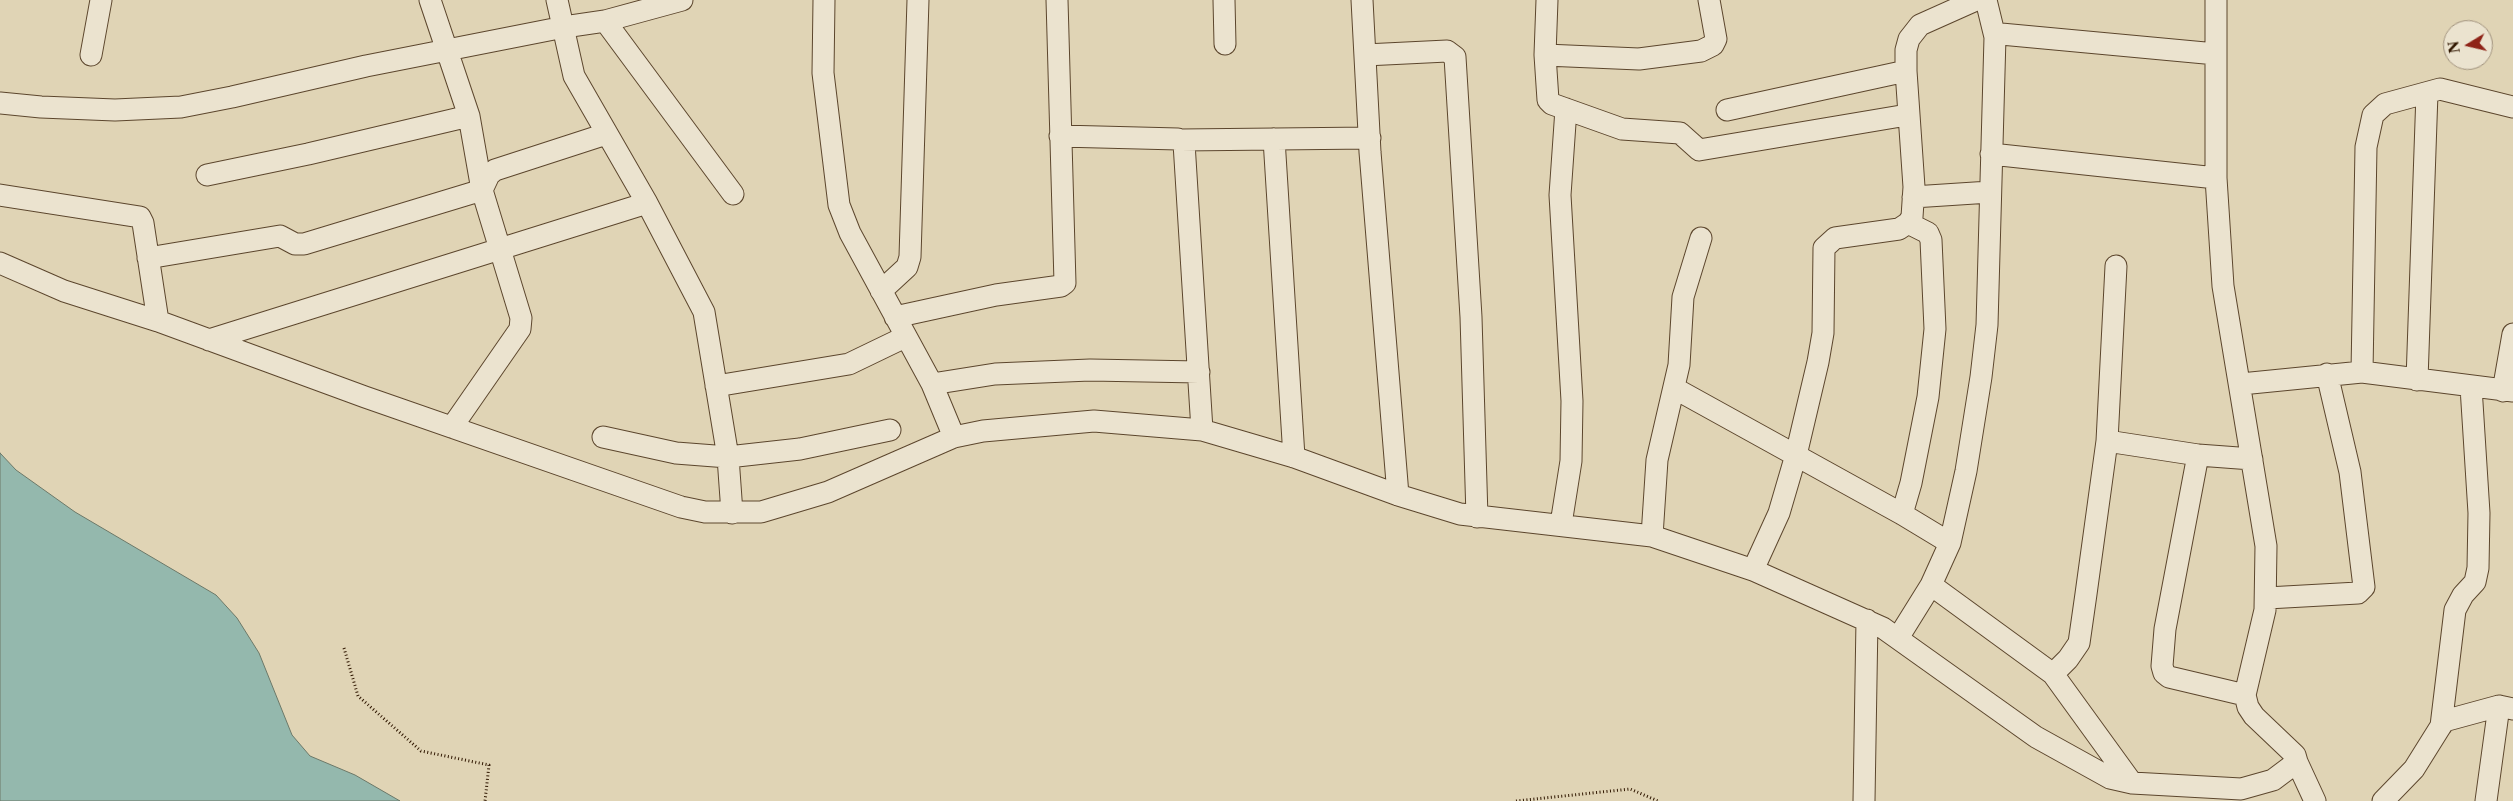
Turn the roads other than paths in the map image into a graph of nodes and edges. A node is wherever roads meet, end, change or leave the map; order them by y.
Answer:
1 (102, 0) edge
2 (430, 0) edge
3 (557, 0) edge
4 (682, 0) edge
5 (824, 0) edge
6 (918, 0) edge
7 (1057, 0) edge
8 (1224, 0) edge
9 (1362, 0) edge
10 (1547, 0) edge
11 (1708, 0) edge
12 (1976, 0) edge
13 (1986, 0) edge
14 (2216, 0) edge
15 (605, 21) junction
16 (564, 27) junction
17 (1995, 37) junction
18 (1225, 44) dead end
19 (446, 51) junction
20 (91, 54) dead end
21 (2216, 54) junction
22 (1365, 55) junction
23 (1545, 55) junction
24 (1906, 71) junction
25 (2426, 93) junction
26 (0, 103) edge
27 (2513, 107) edge
28 (1566, 109) junction
29 (1727, 110) dead end
30 (468, 116) junction
31 (1907, 116) junction
32 (606, 134) junction
33 (1060, 136) junction
34 (1370, 138) junction
35 (1274, 139) junction
36 (1181, 140) junction
37 (1991, 154) junction
38 (207, 175) dead end
39 (2216, 178) junction
40 (482, 190) junction
41 (1990, 192) junction
42 (733, 194) dead end
43 (0, 195) edge
44 (1913, 197) junction
45 (647, 203) junction
46 (1908, 223) junction
47 (1701, 238) dead end
48 (500, 249) junction
49 (148, 258) junction
50 (0, 263) edge
51 (2116, 266) dead end
52 (881, 290) junction
53 (895, 317) junction
54 (158, 321) junction
55 (2513, 334) edge
56 (906, 337) junction
57 (209, 340) junction
58 (1199, 372) junction
59 (2362, 372) junction
60 (2327, 374) junction
61 (2418, 380) junction
62 (932, 384) junction
63 (2241, 384) junction
64 (716, 386) junction
65 (2471, 387) junction
66 (1674, 388) junction
67 (2508, 391) edge
68 (452, 427) junction
69 (890, 430) dead end
70 (1202, 430) junction
71 (603, 437) dead end
72 (954, 437) junction
73 (2107, 441) junction
74 (1796, 455) junction
75 (2198, 455) junction
76 (728, 457) junction
77 (1294, 457) junction
78 (2252, 459) junction
79 (1398, 495) junction
80 (732, 514) junction
81 (1902, 514) junction
82 (1477, 517) junction
83 (1561, 524) junction
84 (1652, 536) junction
85 (1950, 543) junction
86 (1753, 570) junction
87 (1931, 585) junction
88 (2267, 598) junction
89 (1866, 620) junction
90 (1898, 638) junction
91 (2053, 674) junction
92 (2245, 695) junction
93 (2506, 707) edge
94 (2441, 726) junction
95 (2297, 762) junction
96 (2132, 783) junction
97 (1864, 801) edge
98 (2315, 801) edge
99 (2383, 801) edge
100 (2486, 801) edge

1 - 20 street
2 - 19 street
3 - 16 street
4 - 15 street
5 - 52 street
6 - 52 street
7 - 33 street
8 - 18 street
9 - 22 street
10 - 23 street
11 - 23 street
12 - 24 street
13 - 17 street
14 - 21 street
15 - 16 street
15 - 42 street
16 - 19 street
16 - 32 street
17 - 21 street
17 - 37 street
19 - 26 street
19 - 30 street
21 - 39 street
22 - 34 street
22 - 82 street
23 - 28 street
24 - 29 street
24 - 31 street
25 - 27 street
25 - 59 street
25 - 61 street
28 - 31 street
28 - 83 street
30 - 38 street
30 - 40 street
31 - 44 street
32 - 40 street
32 - 45 street
33 - 36 street
33 - 53 street
34 - 35 street
34 - 79 street
35 - 36 street
35 - 77 street
36 - 58 street
37 - 39 street
37 - 41 street
39 - 63 street
40 - 48 street
40 - 49 street
41 - 44 street
41 - 85 street
43 - 49 street
44 - 46 street
45 - 48 street
45 - 64 street
46 - 74 street
46 - 81 street
47 - 66 street
48 - 57 street
48 - 68 street
49 - 54 street
50 - 54 street
51 - 73 street
52 - 53 street
53 - 56 street
54 - 57 street
55 - 67 street
56 - 62 street
56 - 64 street
57 - 68 street
58 - 62 street
58 - 70 street
59 - 60 street
59 - 61 street
60 - 63 street
60 - 88 street
61 - 65 street
62 - 72 street
63 - 78 street
64 - 76 street
65 - 67 street
65 - 94 street
66 - 74 street
66 - 84 street
68 - 80 street
69 - 76 street
70 - 72 street
70 - 77 street
71 - 76 street
72 - 80 street
73 - 75 street
73 - 91 street
74 - 81 street
74 - 86 street
75 - 78 street
75 - 92 street
76 - 80 street
77 - 79 street
78 - 88 street
79 - 82 street
81 - 85 street
82 - 83 street
83 - 84 street
84 - 86 street
85 - 87 street
86 - 89 street
87 - 90 street
87 - 91 street
88 - 92 street
89 - 90 street
89 - 97 street
90 - 96 street
91 - 96 street
92 - 95 street
93 - 94 street
93 - 100 street
94 - 99 street
95 - 96 street
95 - 98 street

